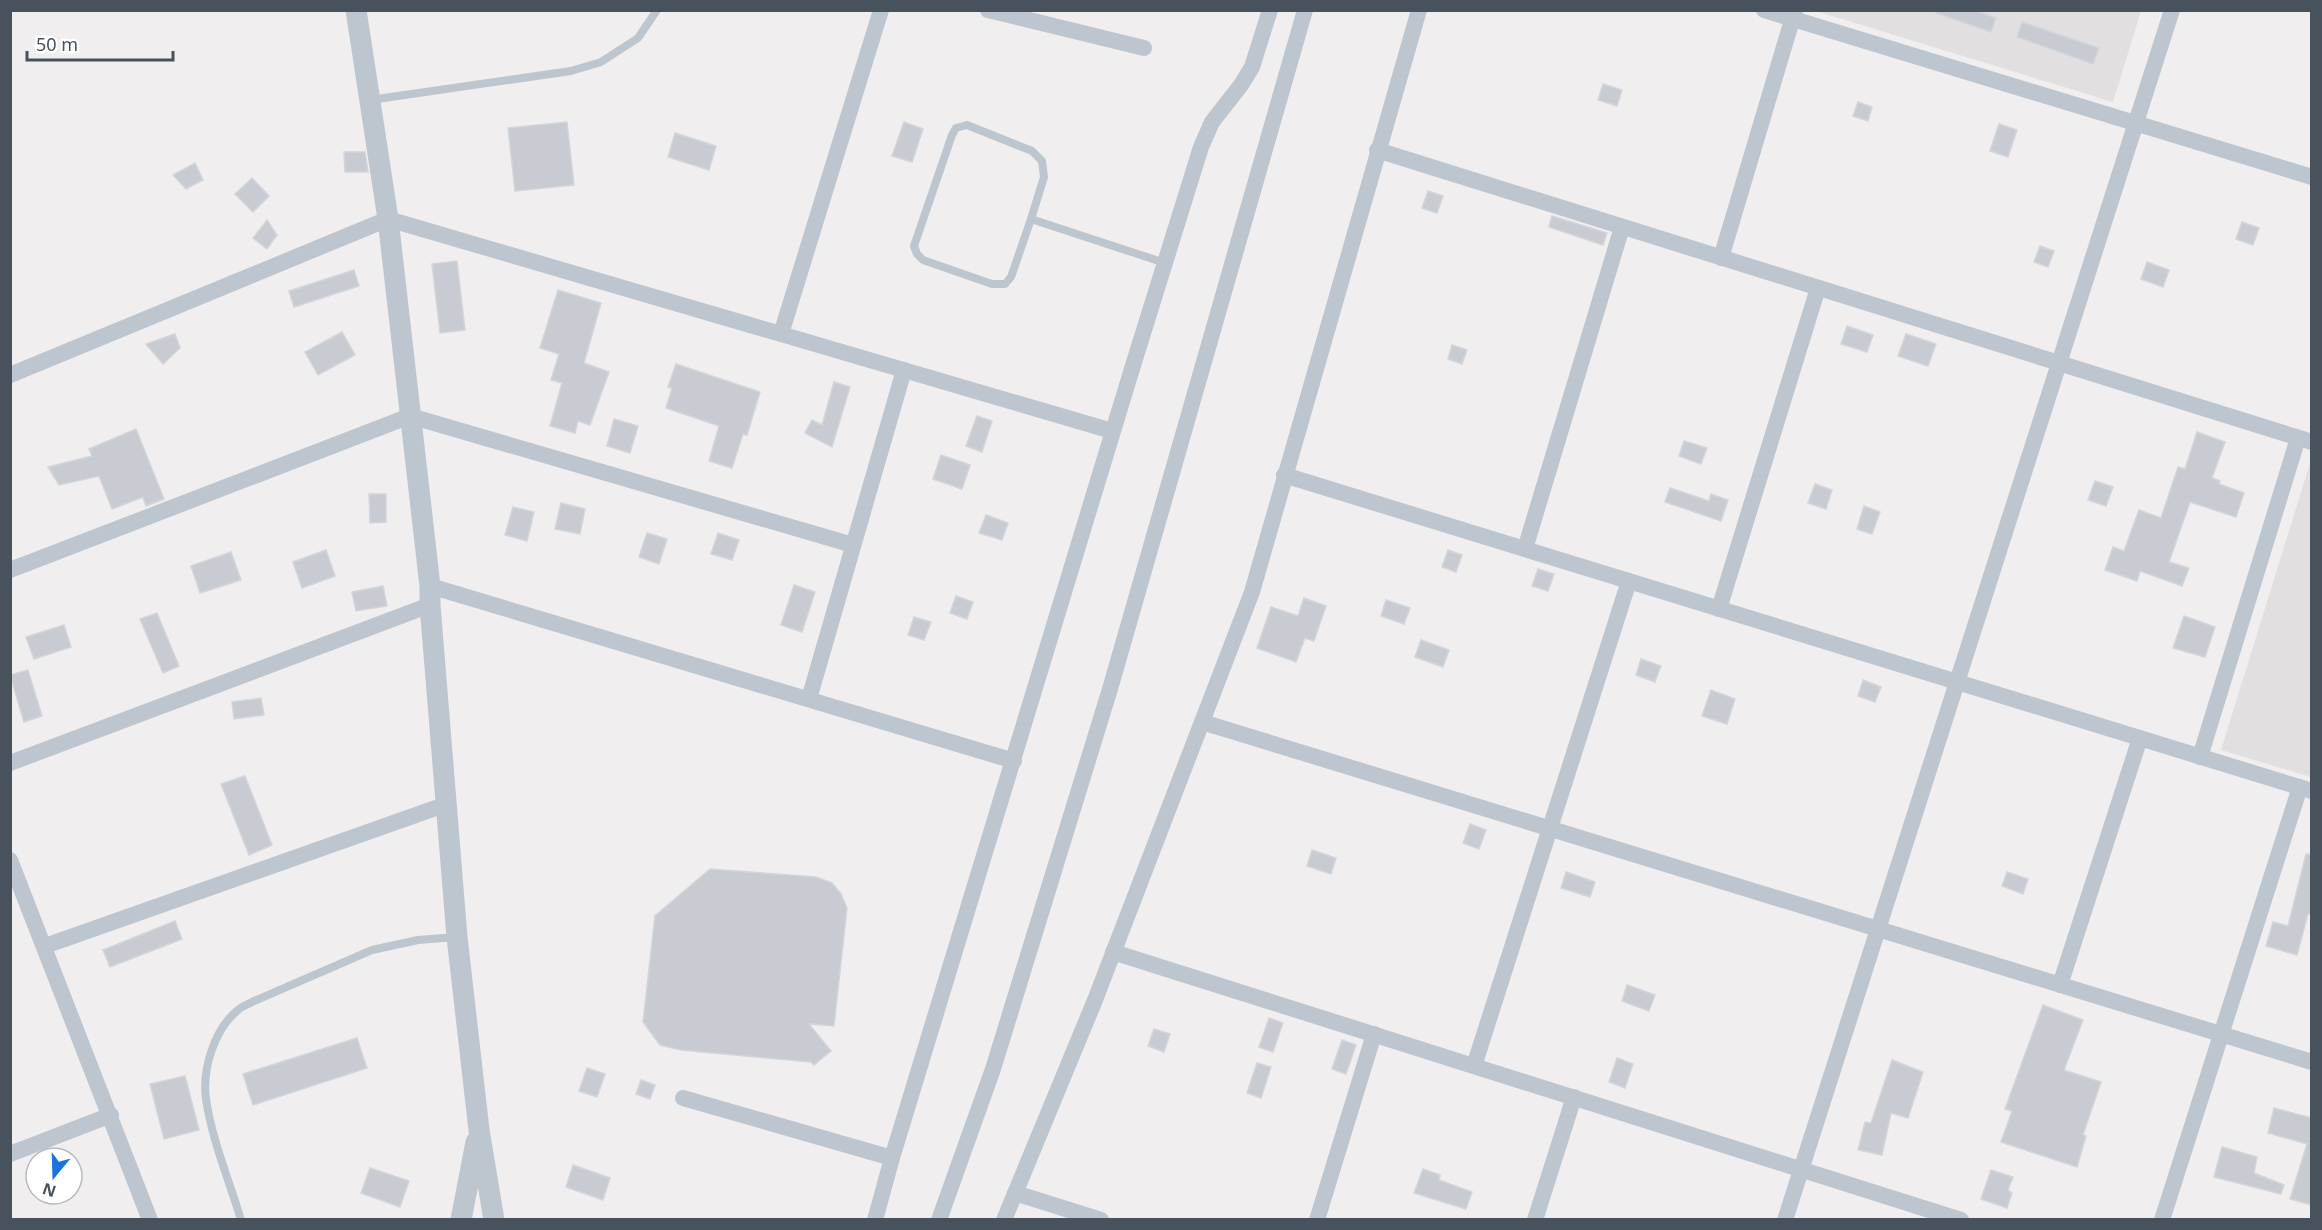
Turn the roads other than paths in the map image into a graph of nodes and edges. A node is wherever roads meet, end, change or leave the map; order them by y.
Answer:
1 (356, 10) edge
2 (657, 10) edge
3 (881, 10) edge
4 (988, 10) edge
5 (1270, 10) edge
6 (1305, 10) edge
7 (1419, 10) edge
8 (1764, 10) edge
9 (2172, 10) edge
10 (1794, 15) edge
11 (1144, 48) dead end
12 (370, 100) junction
13 (2136, 124) junction
14 (1377, 150) junction
15 (2312, 177) edge
16 (388, 219) junction
17 (1031, 219) junction
18 (1622, 227) junction
19 (1721, 258) junction
20 (1165, 263) junction
21 (1818, 288) junction
22 (781, 334) junction
23 (2059, 363) junction
24 (904, 370) junction
25 (10, 375) edge
26 (410, 416) junction
27 (1112, 431) junction
28 (2305, 440) edge
29 (1284, 475) junction
30 (853, 545) junction
31 (1525, 549) junction
32 (10, 570) edge
33 (1629, 581) junction
34 (430, 595) junction
35 (1719, 609) junction
36 (1957, 682) junction
37 (809, 699) junction
38 (1202, 722) junction
39 (2140, 738) junction
40 (2200, 756) junction
41 (1014, 761) junction
42 (10, 763) edge
43 (2306, 789) edge
44 (447, 804) junction
45 (1550, 828) junction
46 (10, 860) edge
47 (1878, 929) junction
48 (457, 937) junction
49 (45, 946) junction
50 (1113, 952) junction
51 (2060, 985) junction
52 (1374, 1034) junction
53 (2221, 1034) junction
54 (2312, 1062) edge
55 (1474, 1066) junction
56 (1574, 1097) junction
57 (683, 1098) dead end
58 (111, 1115) junction
59 (479, 1130) junction
60 (10, 1154) edge
61 (892, 1158) junction
62 (1801, 1169) junction
63 (1015, 1193) junction
64 (150, 1220) edge
65 (241, 1220) edge
66 (461, 1220) edge
67 (494, 1220) edge
68 (875, 1220) edge
69 (939, 1220) edge
70 (1004, 1220) edge
71 (1101, 1220) edge
72 (1317, 1220) edge
73 (1535, 1220) edge
74 (1785, 1220) edge
75 (1961, 1220) edge
76 (2162, 1220) edge

1 - 12 street
2 - 12 lane
3 - 22 street
4 - 11 street
5 - 20 street
6 - 69 street
7 - 14 street
8 - 10 street
9 - 13 street
10 - 13 street
10 - 19 street
12 - 16 street
13 - 15 street
13 - 23 street
14 - 18 street
14 - 29 street
16 - 22 street
16 - 25 street
16 - 26 street
17 - 17 lane
17 - 20 lane
18 - 19 street
18 - 31 street
19 - 21 street
20 - 27 street
21 - 23 street
21 - 35 street
22 - 24 street
23 - 28 street
23 - 36 street
24 - 27 street
24 - 30 street
26 - 30 street
26 - 32 street
26 - 34 street
27 - 41 street
28 - 40 street
29 - 31 street
29 - 38 street
30 - 37 street
31 - 33 street
33 - 35 street
33 - 45 street
34 - 37 street
34 - 42 street
34 - 44 street
35 - 36 street
36 - 39 street
36 - 47 street
37 - 41 street
38 - 45 street
38 - 50 street
39 - 40 street
39 - 51 street
40 - 43 street
41 - 61 street
43 - 53 street
44 - 48 street
44 - 49 street
45 - 47 street
45 - 55 street
46 - 49 street
47 - 51 street
47 - 62 street
48 - 59 street
48 - 65 lane
49 - 58 street
50 - 52 street
50 - 63 street
51 - 53 street
52 - 55 street
52 - 72 street
53 - 54 street
53 - 76 street
55 - 56 street
56 - 62 street
56 - 73 street
57 - 61 street
58 - 60 street
58 - 64 street
59 - 66 street
59 - 67 street
61 - 68 street
62 - 74 street
62 - 75 street
63 - 70 street
63 - 71 street

